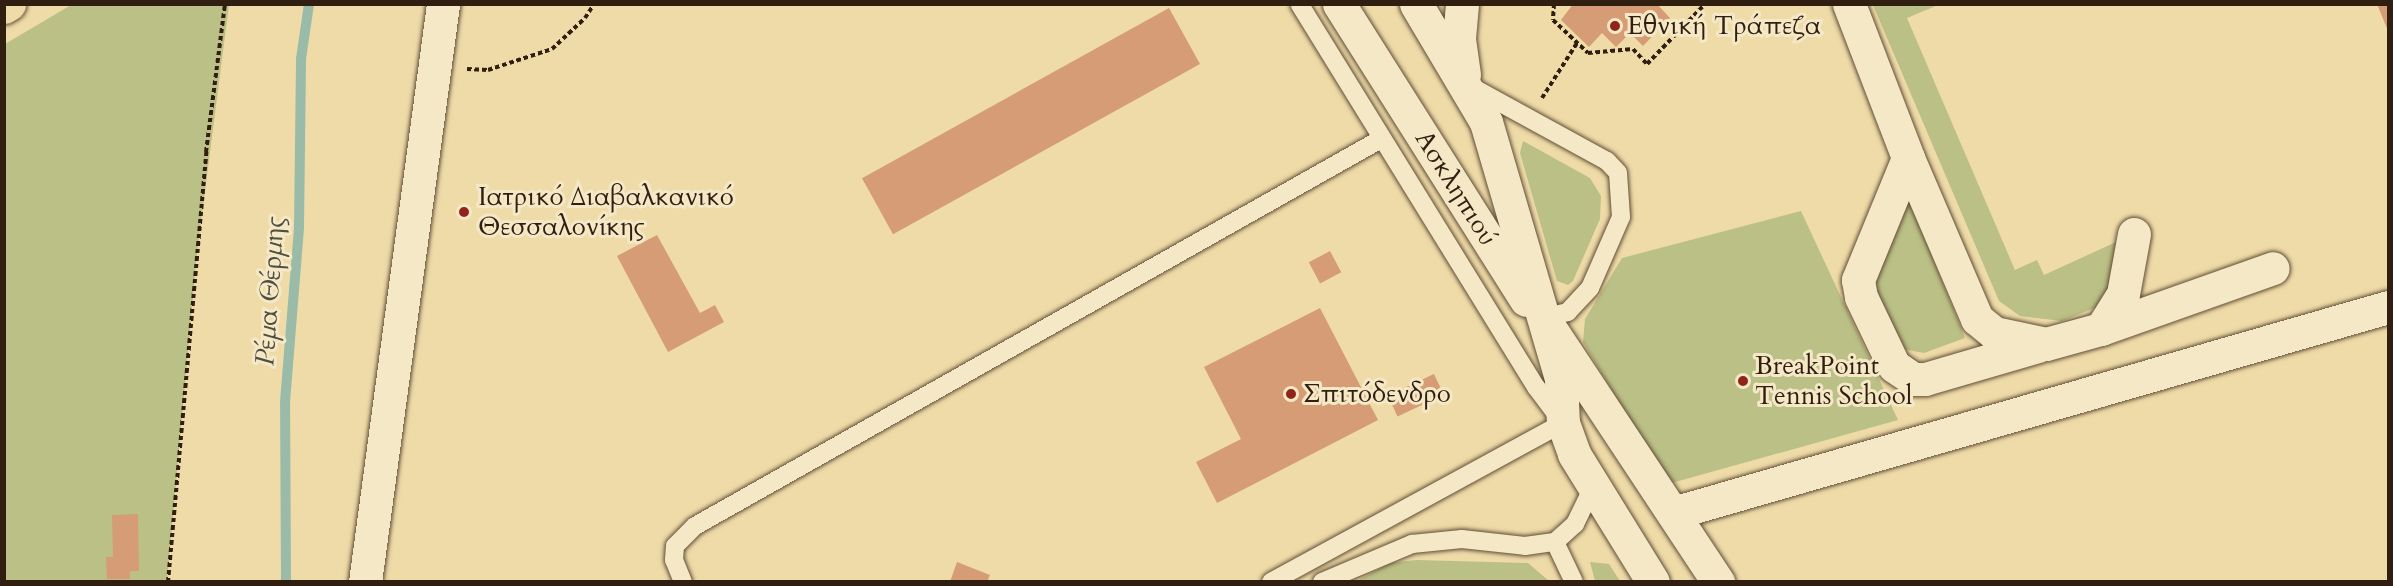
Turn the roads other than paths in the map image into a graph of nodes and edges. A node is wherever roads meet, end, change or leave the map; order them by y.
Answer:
1 (9, 4) edge
2 (443, 4) edge
3 (1299, 4) edge
4 (1339, 4) edge
5 (1416, 4) edge
6 (1462, 4) edge
7 (1849, 4) edge
8 (4, 7) edge
9 (1465, 83) junction
10 (1381, 138) junction
11 (1908, 158) junction
12 (2134, 234) dead end
13 (2273, 268) dead end
14 (2388, 307) edge
15 (1543, 318) junction
16 (2101, 329) junction
17 (2046, 344) junction
18 (1561, 378) junction
19 (1563, 423) junction
20 (1593, 487) junction
21 (1673, 513) junction
22 (1555, 542) junction
23 (365, 582) edge
24 (683, 582) edge
25 (1271, 582) edge
26 (1322, 582) edge
27 (1574, 582) edge
28 (1653, 582) edge
29 (1718, 582) edge

1 - 8 main road
2 - 23 street
3 - 10 lane
4 - 18 street, Ασκληπιού
5 - 9 street, Ασκληπιού
6 - 9 street
7 - 11 street
9 - 15 street, Ασκληπιού
9 - 15 lane
10 - 19 lane
10 - 24 lane
11 - 17 street
11 - 17 street
12 - 16 street
13 - 16 street
14 - 21 street
15 - 18 street, Ασκληπιού
15 - 21 street
16 - 17 street
18 - 19 street, Ασκληπιού
19 - 20 street, Ασκληπιού
19 - 25 lane
20 - 22 lane
20 - 28 street, Ασκληπιού
21 - 29 street
22 - 26 lane
22 - 27 lane

